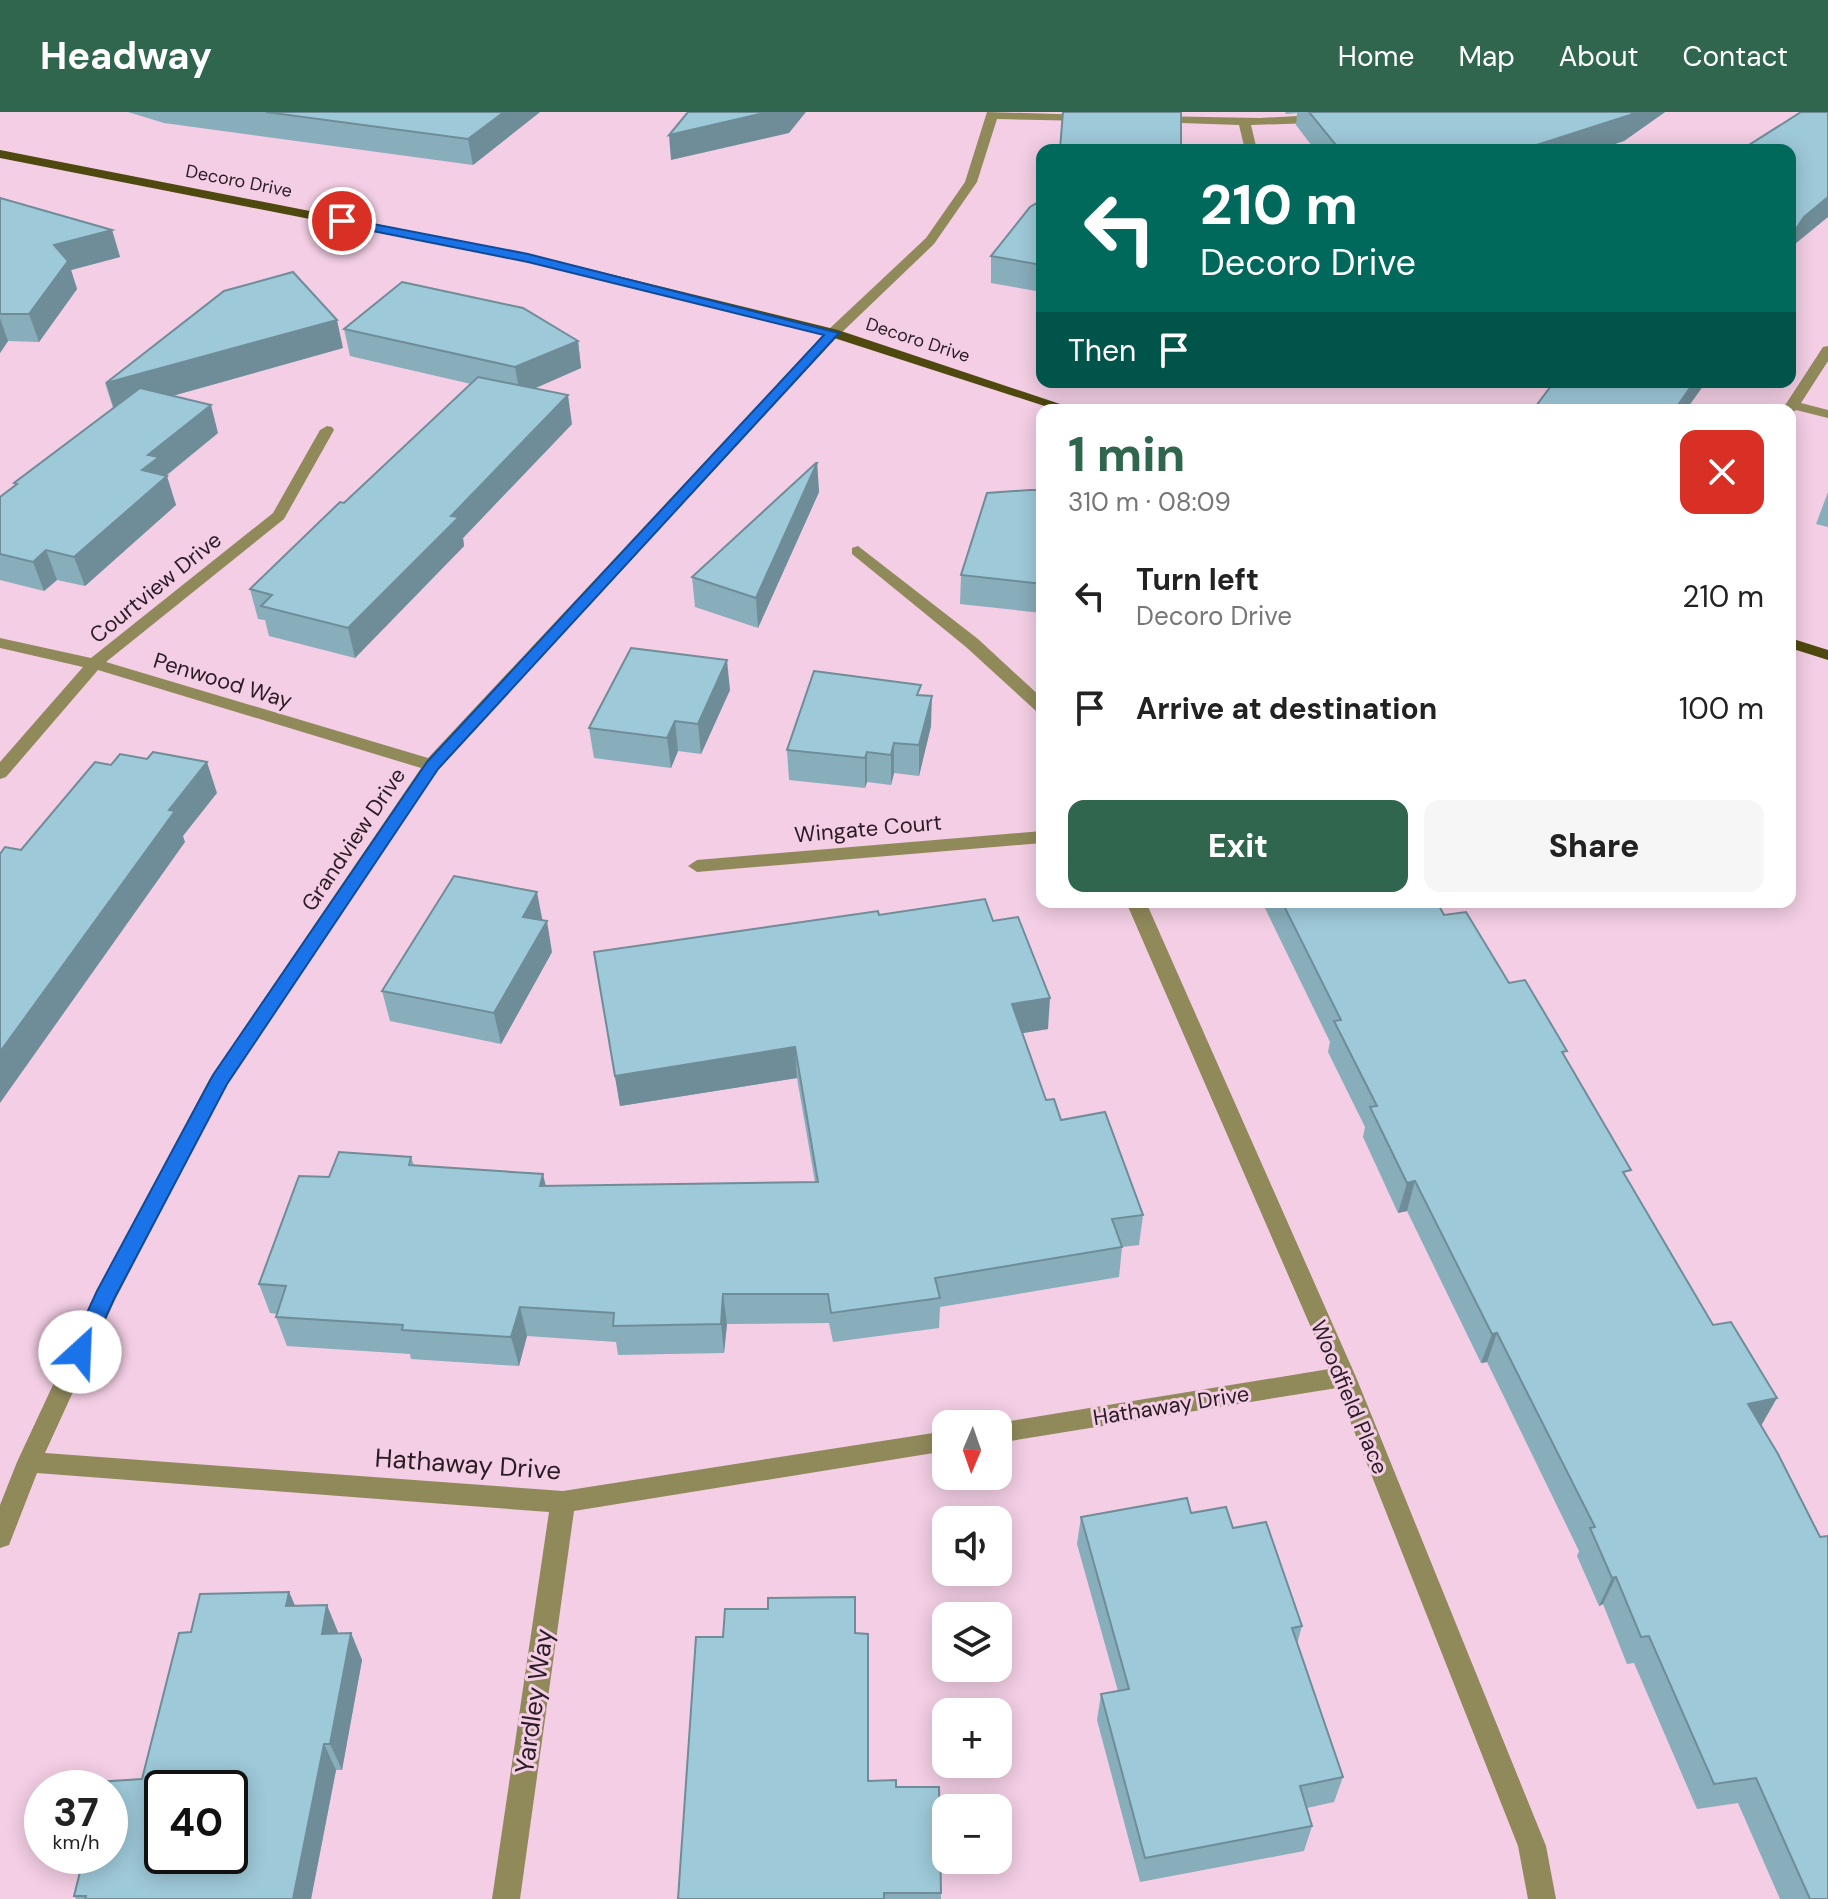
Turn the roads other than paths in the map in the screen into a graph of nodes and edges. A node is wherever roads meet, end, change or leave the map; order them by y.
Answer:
1 (1367, 112) edge
2 (993, 114) edge
3 (1103, 118) edge
4 (1134, 119) edge
5 (1244, 122) junction
6 (1250, 144) edge
7 (0, 154) edge
8 (833, 333) junction
9 (1828, 350) edge
10 (1052, 404) edge
11 (1793, 404) edge
12 (1796, 408) edge
13 (1828, 414) edge
14 (327, 430) dead end
15 (858, 551) dead end
16 (0, 643) edge
17 (1796, 645) edge
18 (1828, 655) edge
19 (94, 664) junction
20 (1036, 702) edge
21 (432, 765) junction
22 (0, 773) edge
23 (1036, 838) edge
24 (697, 866) dead end
25 (1139, 908) edge
26 (1344, 1377) junction
27 (1012, 1431) edge
28 (932, 1443) edge
29 (29, 1462) junction
30 (563, 1502) junction
31 (0, 1537) edge
32 (506, 1899) edge
33 (1542, 1899) edge

1 - 5 street
2 - 3 street
2 - 8 street, Grandview Drive
4 - 5 street
5 - 6 street
7 - 8 main road, Decoro Drive
8 - 10 main road, Decoro Drive
8 - 21 street, Grandview Drive
9 - 11 street
12 - 13 street
14 - 19 street, Courtview Drive
15 - 20 street
16 - 19 street, Penwood Way
17 - 18 main road
19 - 21 street, Penwood Way
19 - 22 street, Courtview Drive
21 - 29 street, Grandview Drive
23 - 24 street, Wingate Court
25 - 26 street, Woodfield Place
26 - 27 street, Hathaway Drive
26 - 33 street, Woodfield Place
28 - 30 street, Hathaway Drive
29 - 30 street, Hathaway Drive
29 - 31 street, Grandview Drive
30 - 32 street, Yardley Way

